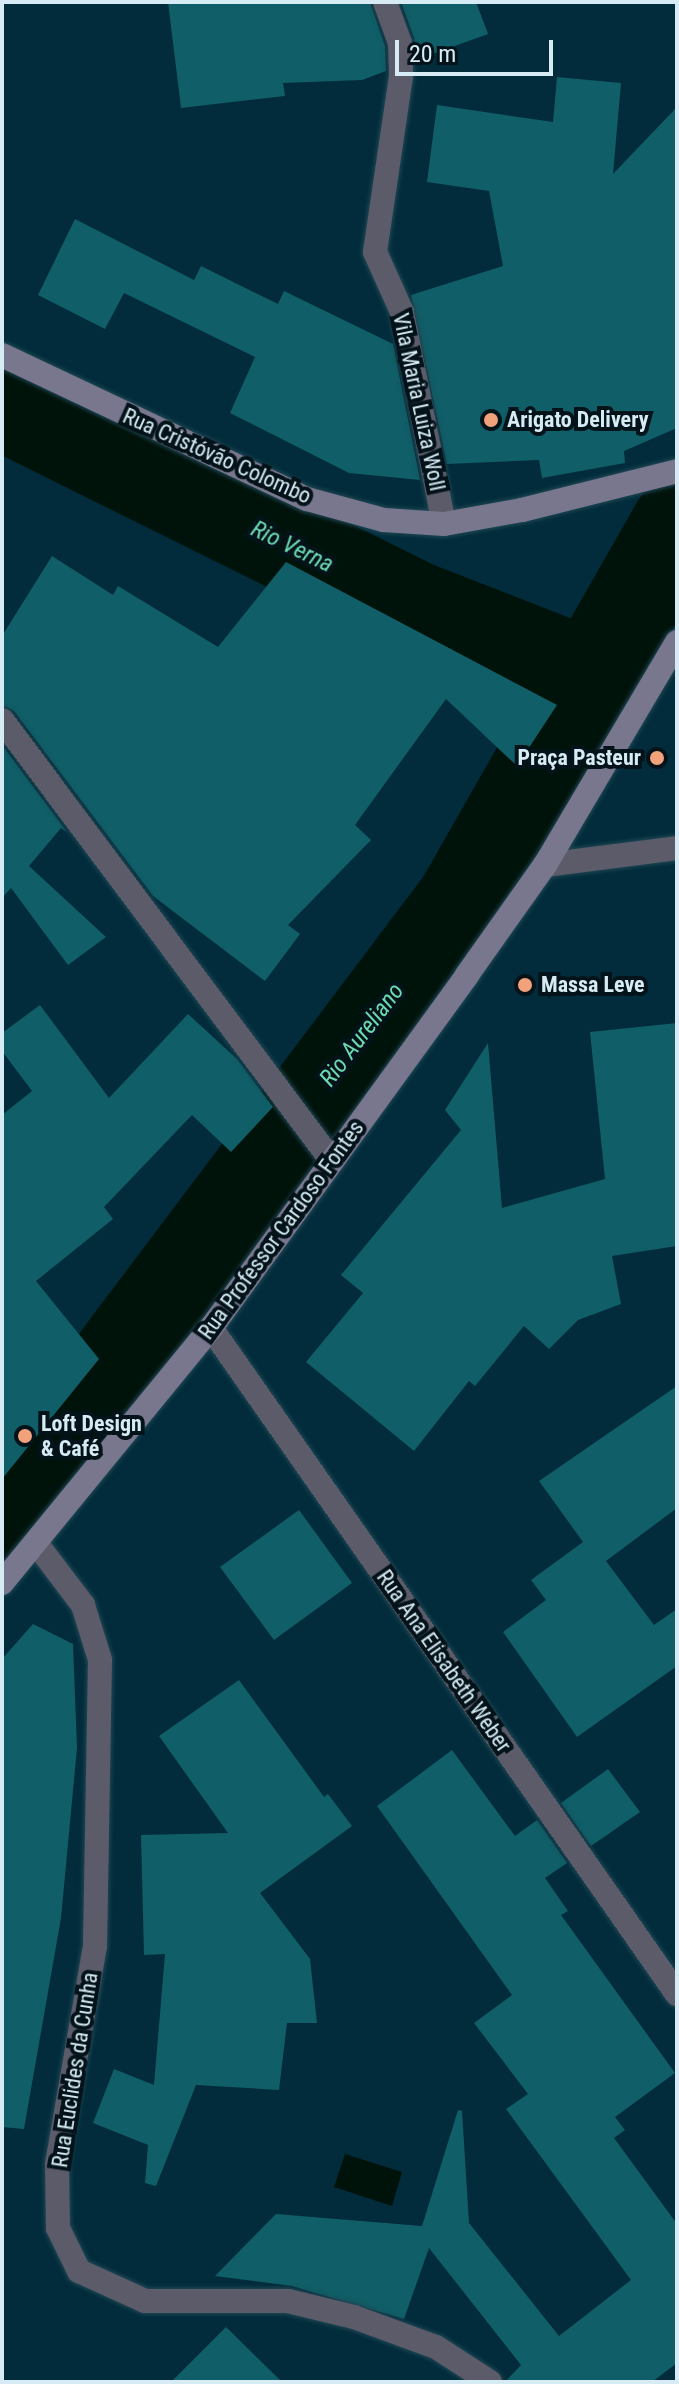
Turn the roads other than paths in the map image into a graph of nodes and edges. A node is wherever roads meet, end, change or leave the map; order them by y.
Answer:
1 (385, 2) edge
2 (2, 355) edge
3 (677, 471) edge
4 (444, 524) junction
5 (677, 642) edge
6 (2, 720) edge
7 (677, 848) edge
8 (545, 865) junction
9 (332, 1161) junction
10 (211, 1328) junction
11 (36, 1543) junction
12 (2, 1583) edge
13 (677, 1994) edge
14 (490, 2382) edge

1 - 4 street, Vila Maria Luiza Woll
2 - 4 main road, Rua Cristóvão Colombo
3 - 4 main road, Rua Cristóvão Colombo
5 - 8 main road
6 - 9 street
7 - 8 street
8 - 9 main road, Rua Professor Cardoso Fontes
9 - 10 main road, Rua Professor Cardoso Fontes
10 - 11 main road, Rua Professor Cardoso Fontes
10 - 13 street, Rua Ana Elisabeth Weber
11 - 12 main road, Rua Professor Cardoso Fontes
11 - 14 street, Rua Euclides da Cunha

